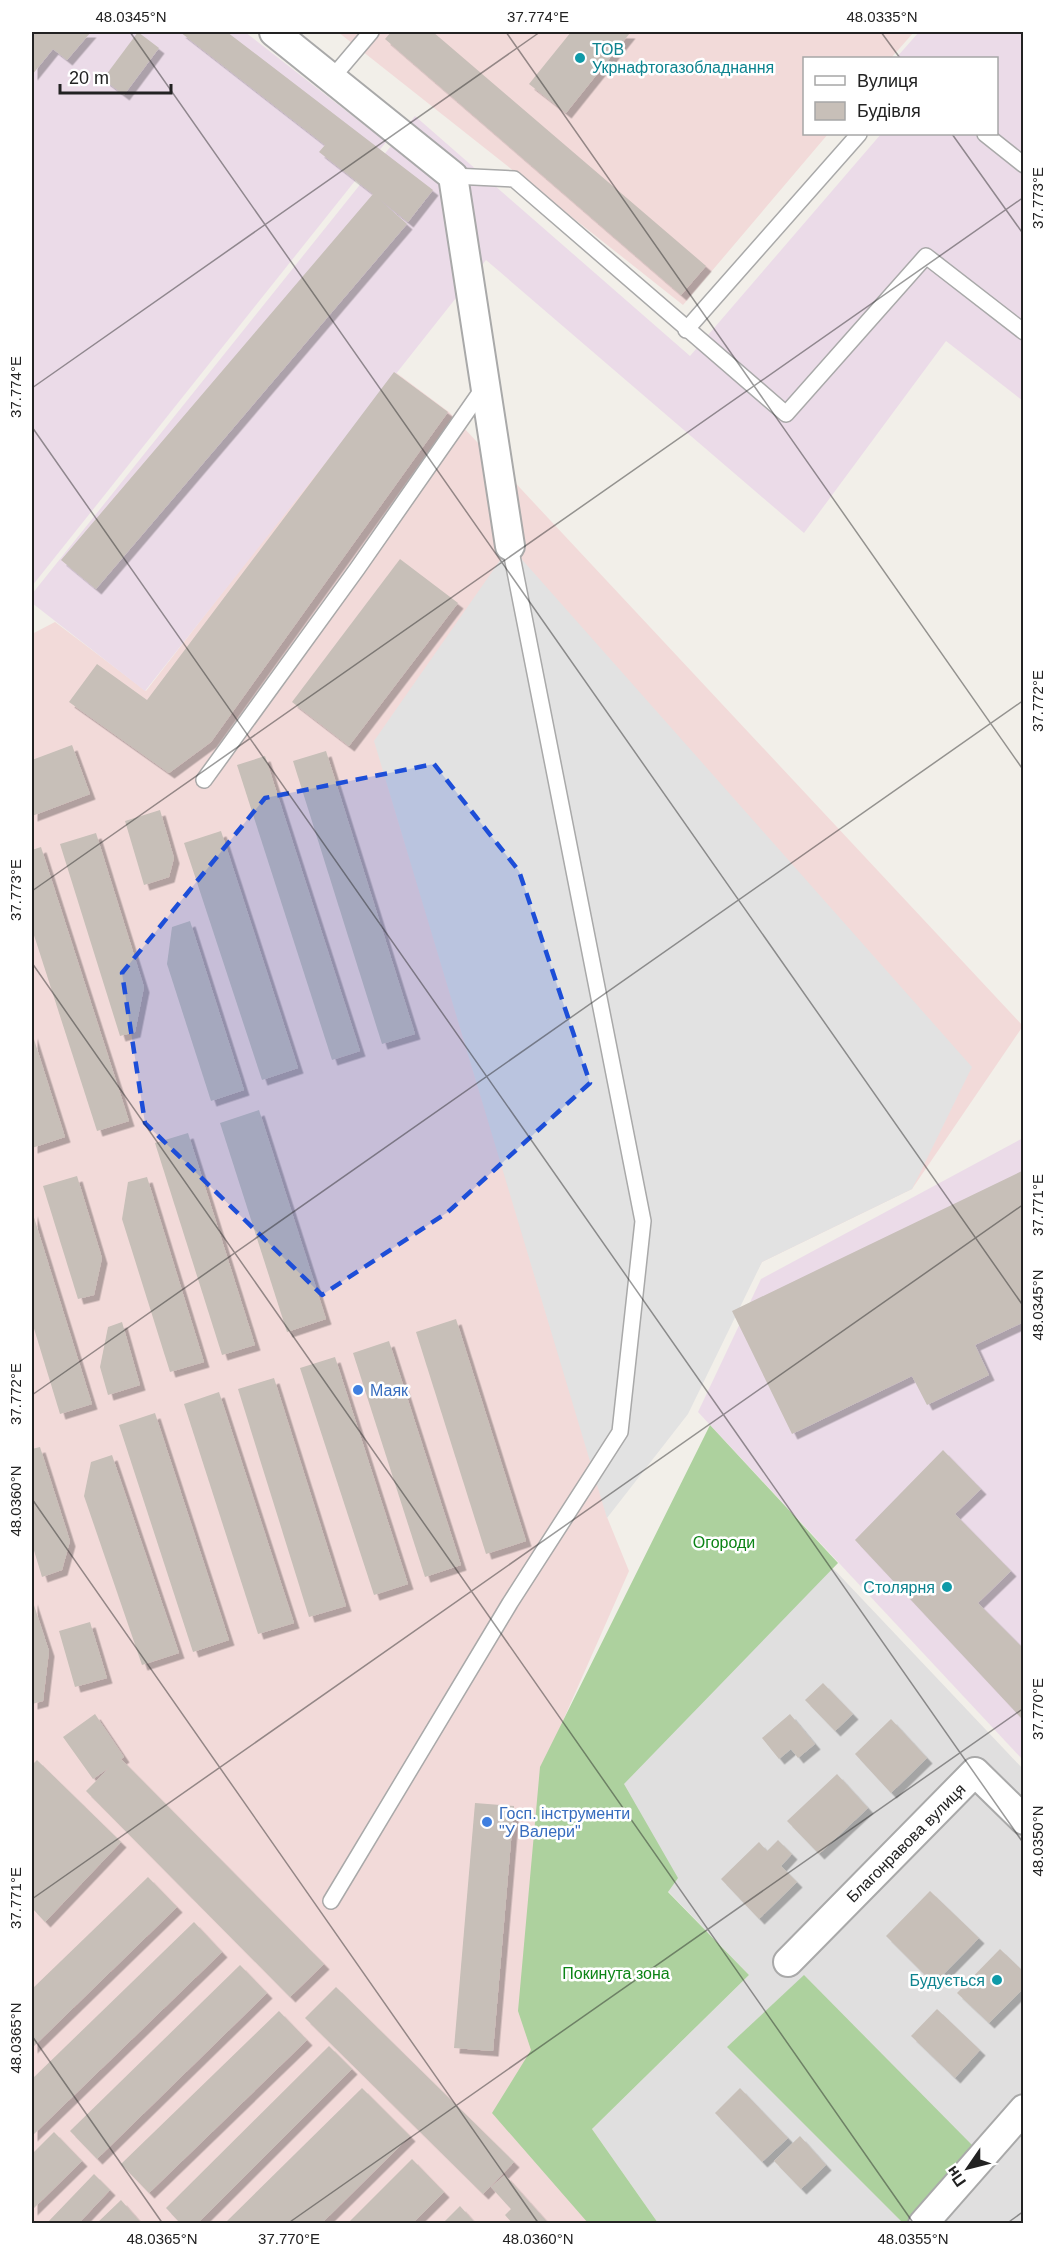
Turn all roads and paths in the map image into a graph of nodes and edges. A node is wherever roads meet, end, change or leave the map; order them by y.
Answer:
1 (274, 32) edge
2 (370, 32) edge
3 (332, 78) junction
4 (858, 135) edge
5 (986, 135) edge
6 (1023, 165) edge
7 (453, 176) junction
8 (686, 330) junction
9 (1023, 332) edge
10 (484, 387) junction
11 (510, 546) joint
12 (204, 780) dead end
13 (1023, 1820) edge
14 (331, 1901) dead end
15 (788, 1962) dead end
16 (1023, 2109) edge
17 (923, 2223) edge

1 - 3 street
2 - 3 lane
3 - 7 street
4 - 8 lane
5 - 6 lane
7 - 8 lane
7 - 10 street
8 - 9 lane
10 - 11 street
10 - 12 lane
11 - 14 lane
13 - 15 street, Благонравова вулиця
16 - 17 street

